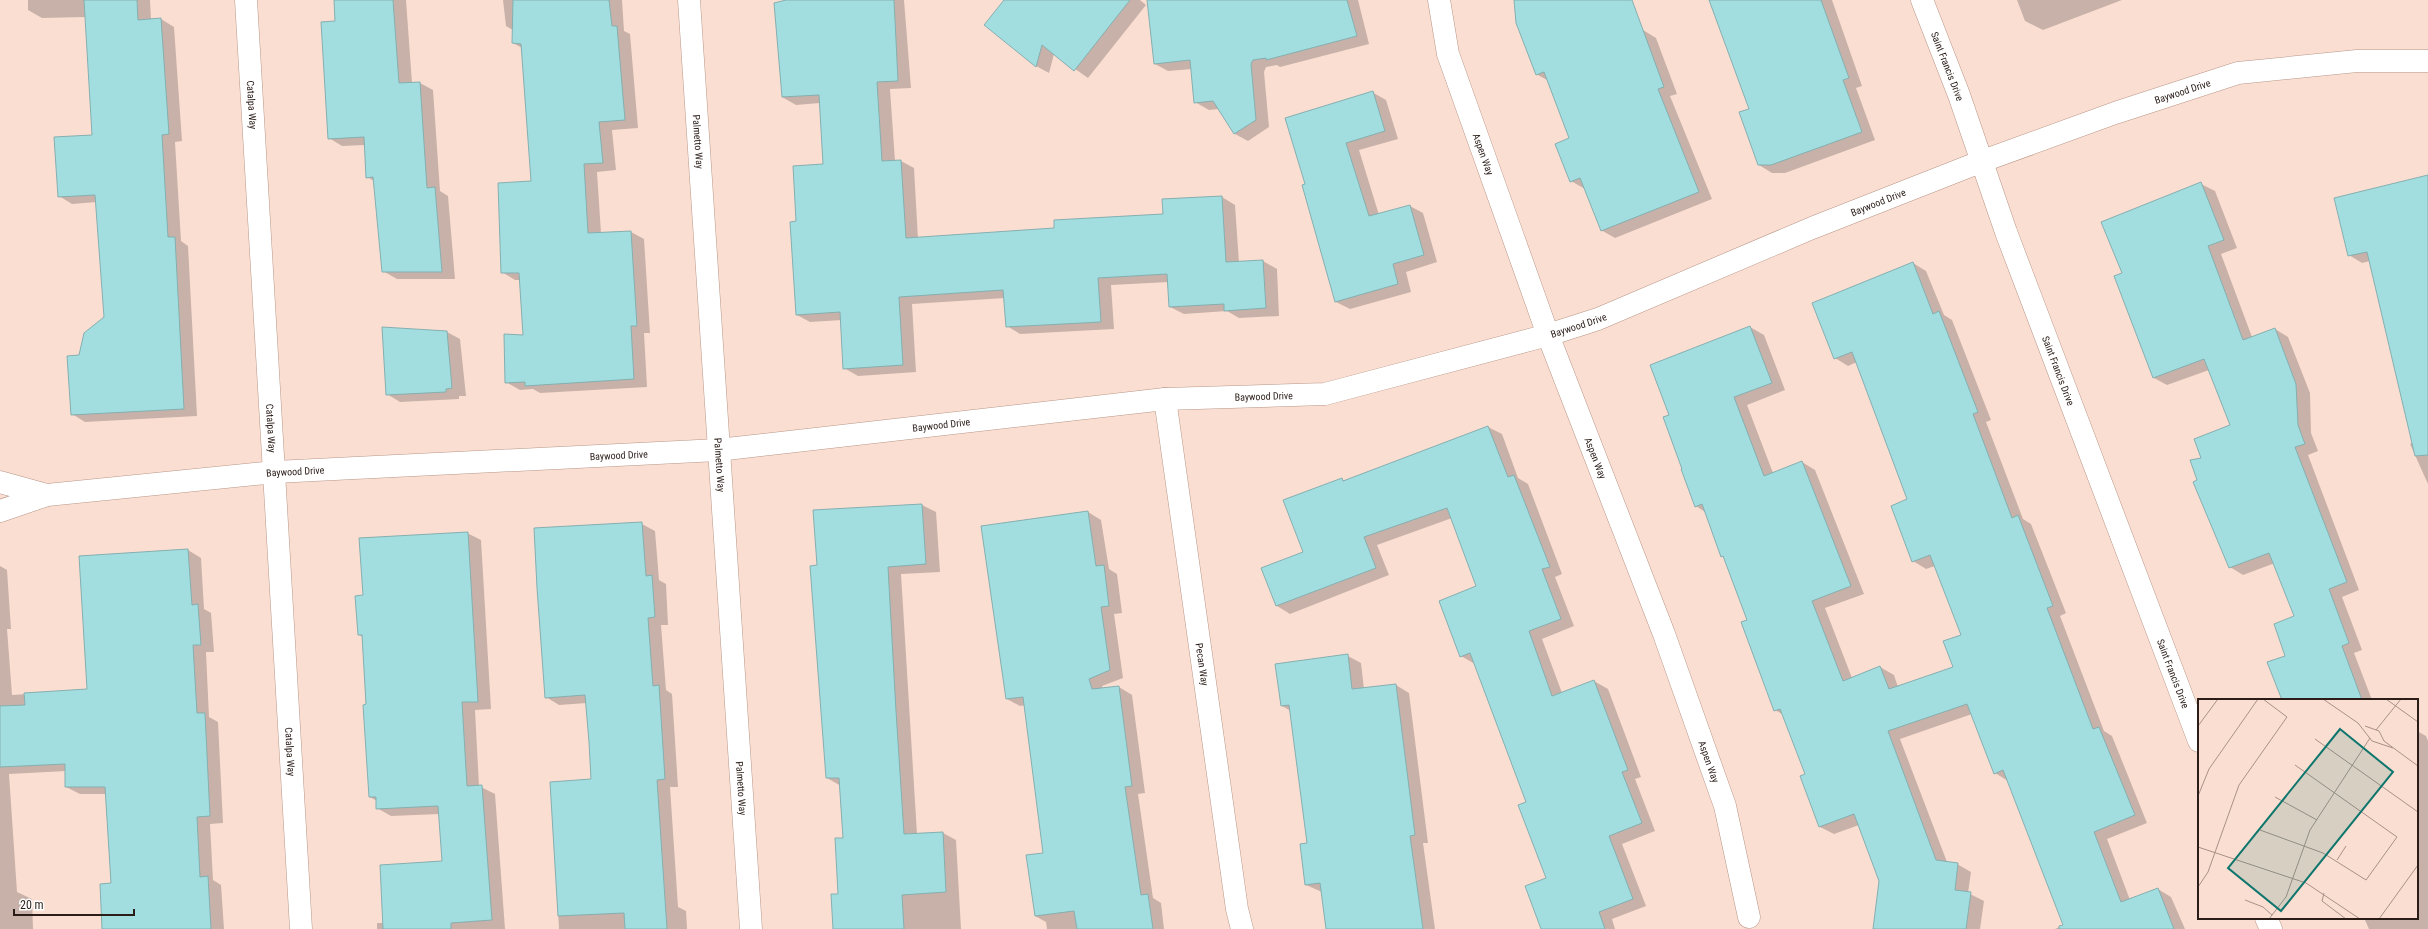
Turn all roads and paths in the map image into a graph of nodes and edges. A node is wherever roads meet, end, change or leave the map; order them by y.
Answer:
1 (246, 0) edge
2 (689, 0) edge
3 (1439, 0) edge
4 (1922, 0) edge
5 (2428, 62) edge
6 (1980, 162) junction
7 (1548, 335) junction
8 (1165, 399) junction
9 (718, 450) junction
10 (275, 472) junction
11 (0, 482) edge
12 (47, 495) junction
13 (0, 511) edge
14 (2198, 738) edge
15 (1749, 917) dead end
16 (2266, 919) edge
17 (301, 929) edge
18 (751, 929) edge
19 (1242, 929) edge
20 (2270, 929) edge

1 - 10 street, Catalpa Way
2 - 9 street, Palmetto Way
3 - 7 street, Aspen Way
4 - 6 street, Saint Francis Drive
5 - 6 street, Baywood Drive
6 - 7 street, Baywood Drive
6 - 14 street, Saint Francis Drive
7 - 8 street, Baywood Drive
7 - 15 street, Aspen Way
8 - 9 street, Baywood Drive
8 - 19 street, Pecan Way
9 - 10 street, Baywood Drive
9 - 18 street, Palmetto Way
10 - 12 street, Baywood Drive
10 - 17 street, Catalpa Way
11 - 12 street, Baywood Drive
12 - 13 street, Baywood Drive
16 - 20 street

